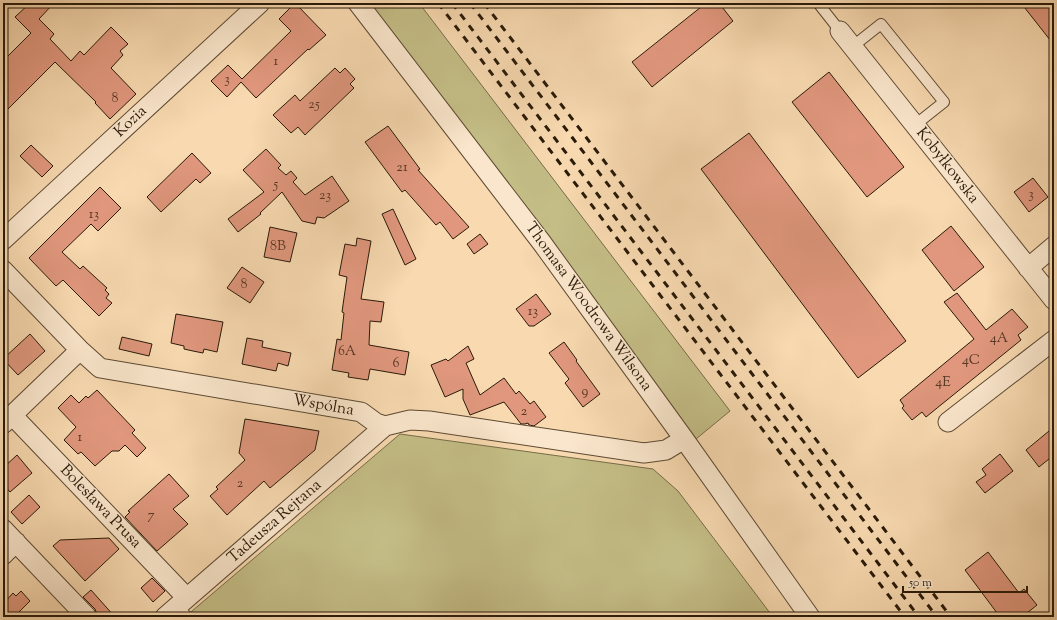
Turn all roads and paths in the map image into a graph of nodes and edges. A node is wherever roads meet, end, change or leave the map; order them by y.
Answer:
1 (260, 3) edge
2 (358, 3) edge
3 (818, 3) edge
4 (840, 31) joint
5 (852, 47) junction
6 (915, 125) junction
7 (3, 240) edge
8 (1054, 246) edge
9 (1028, 268) junction
10 (3, 270) edge
11 (1054, 300) edge
12 (1054, 340) edge
13 (80, 350) junction
14 (8, 420) edge
15 (948, 422) dead end
16 (385, 426) junction
17 (684, 439) junction
18 (3, 528) edge
19 (9, 548) edge
20 (179, 609) edge
21 (87, 617) edge
22 (810, 617) edge

1 - 7 street, Kozia
2 - 17 street, Thomasa Woodrowa Wilsona
3 - 4 lane
4 - 5 street, Kobyłkowska
5 - 6 street, Kobyłkowska
5 - 6 lane
6 - 9 street, Kobyłkowska
8 - 9 street
9 - 11 street, Kobyłkowska
10 - 13 street, Wspólna
12 - 15 street
13 - 14 street
13 - 16 street, Wspólna
14 - 20 street, Bolesława Prusa
16 - 17 street
16 - 20 street, Tadeusza Rejtana
17 - 22 street, Thomasa Woodrowa Wilsona
18 - 19 street
19 - 21 street

